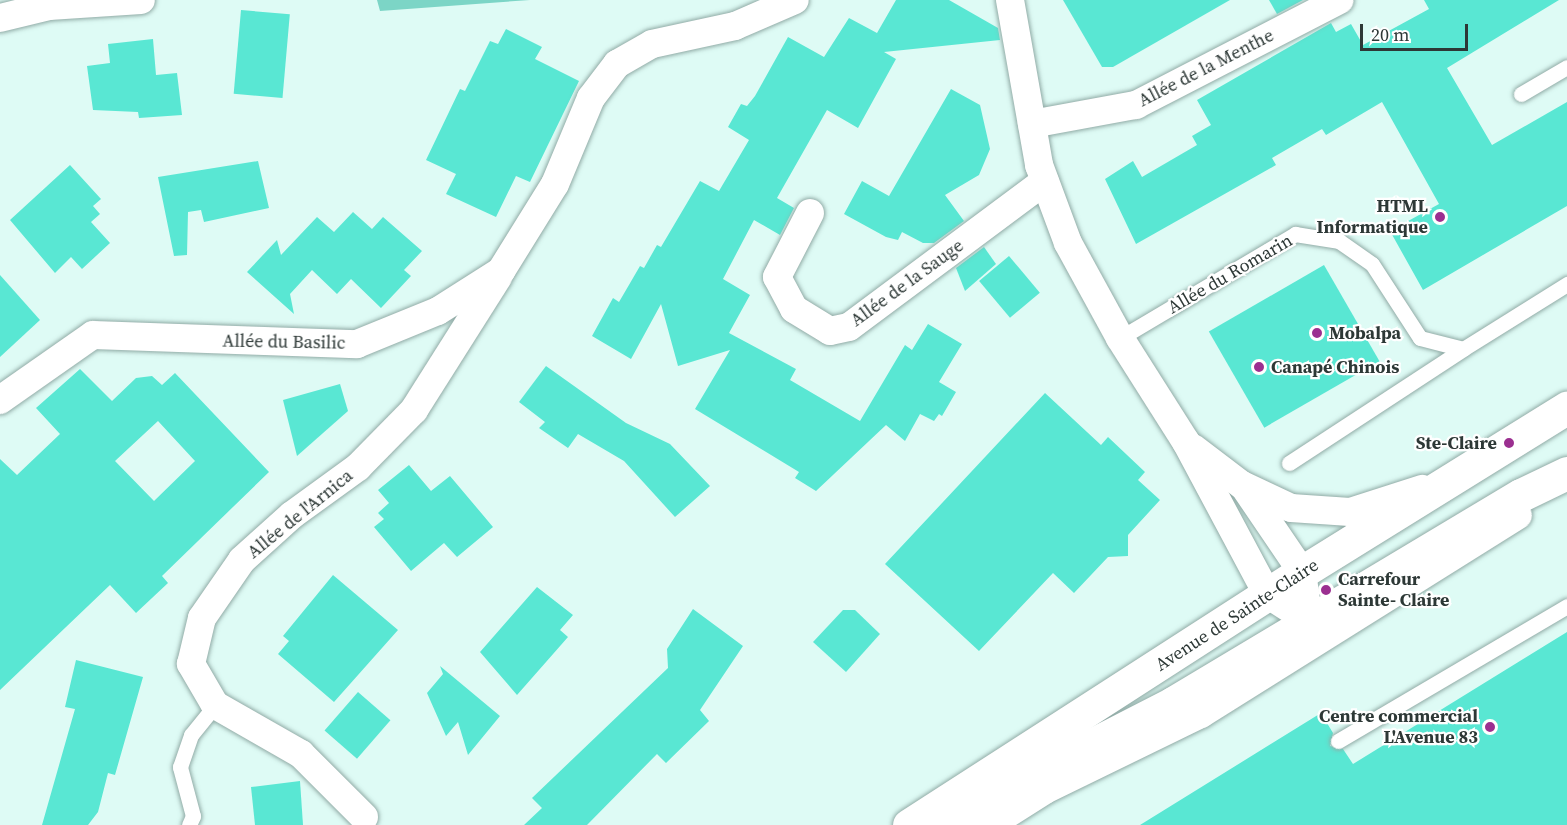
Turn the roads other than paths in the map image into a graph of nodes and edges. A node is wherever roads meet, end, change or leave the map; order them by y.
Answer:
1 (141, 0) edge
2 (795, 0) edge
3 (1010, 0) edge
4 (1338, 0) edge
5 (0, 18) edge
6 (1567, 67) edge
7 (1521, 94) dead end
8 (1032, 124) junction
9 (1045, 182) junction
10 (810, 213) dead end
11 (501, 271) junction
12 (1567, 284) edge
13 (1120, 338) junction
14 (1463, 349) junction
15 (0, 400) edge
16 (1567, 408) edge
17 (1186, 442) junction
18 (1289, 463) dead end
19 (1567, 473) edge
20 (1443, 482) junction
21 (1567, 482) edge
22 (1242, 485) junction
23 (1302, 572) junction
24 (1267, 594) junction
25 (1567, 606) edge
26 (1309, 621) junction
27 (215, 705) junction
28 (1338, 741) dead end
29 (364, 817) dead end
30 (189, 825) edge
31 (909, 825) edge
32 (953, 825) edge
33 (990, 825) edge

1 - 5 street
2 - 11 street, Allée du Basilic
3 - 8 street
4 - 8 street, Allée de la Menthe
6 - 7 lane
8 - 9 street
9 - 10 street, Allée de la Sauge
9 - 13 street
11 - 15 street, Allée du Basilic
11 - 27 street, Allée de l'Arnica
12 - 14 lane
13 - 14 lane, Allée du Romarin
13 - 17 street
14 - 18 lane
16 - 20 main road, Avenue de Sainte-Claire
17 - 22 street
17 - 24 street
19 - 26 main road
20 - 22 street
20 - 23 main road, Avenue de Sainte-Claire
21 - 33 street
22 - 23 street
23 - 24 main road, Avenue de Sainte-Claire
23 - 26 street
24 - 26 street
24 - 31 main road, Avenue de Sainte-Claire
25 - 28 lane
26 - 32 main road
27 - 29 street, Allée de l'Arnica
27 - 30 lane

